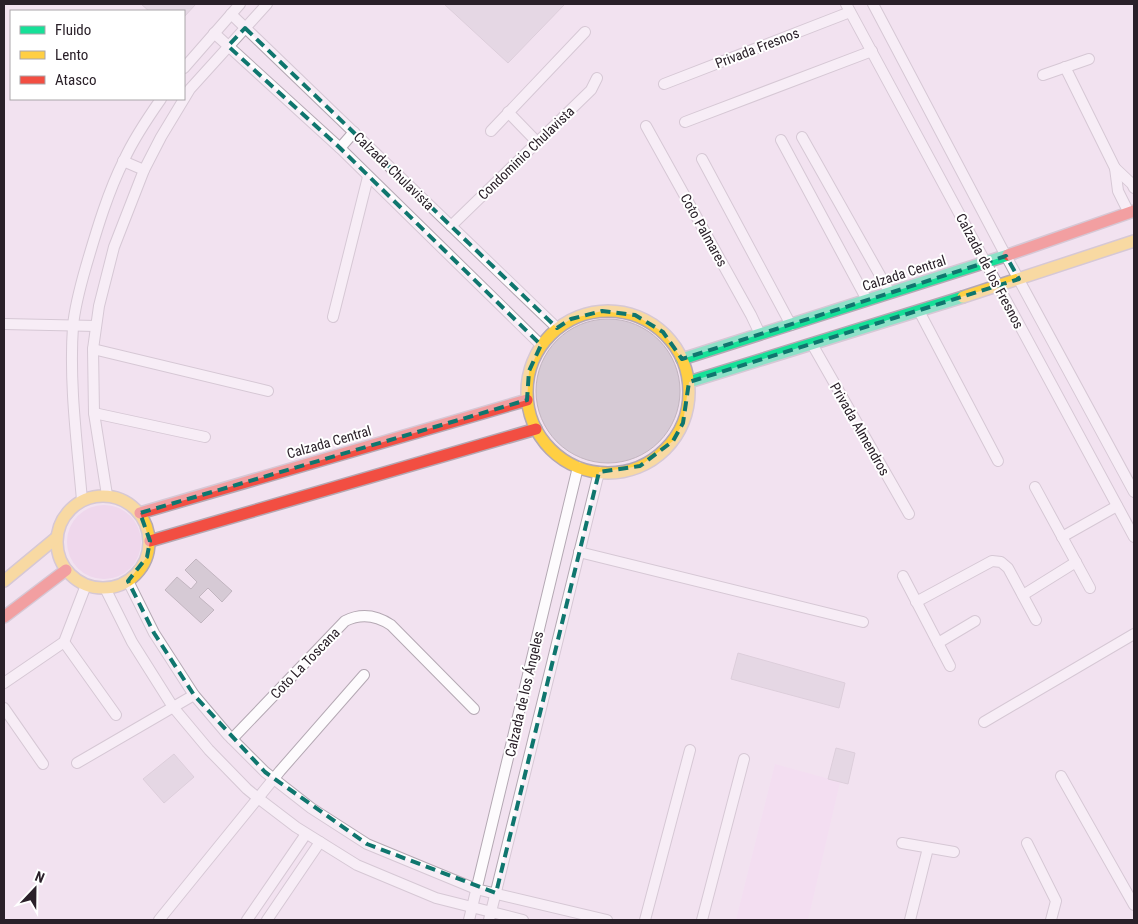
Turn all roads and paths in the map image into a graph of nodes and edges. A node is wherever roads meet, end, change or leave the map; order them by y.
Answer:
1 (240, 4) edge
2 (267, 4) edge
3 (873, 4) edge
4 (848, 8) edge
5 (231, 14) junction
6 (245, 28) junction
7 (585, 32) dead end
8 (214, 33) junction
9 (228, 46) junction
10 (872, 51) junction
11 (1089, 59) dead end
12 (185, 67) edge
13 (1065, 67) junction
14 (1043, 75) dead end
15 (597, 78) dead end
16 (664, 84) dead end
17 (185, 97) edge
18 (160, 100) edge
19 (183, 100) edge
20 (508, 112) junction
21 (686, 122) dead end
22 (646, 126) dead end
23 (490, 131) dead end
24 (354, 132) junction
25 (802, 138) dead end
26 (781, 140) dead end
27 (537, 142) junction
28 (340, 148) junction
29 (702, 160) dead end
30 (123, 161) junction
31 (1115, 168) junction
32 (144, 170) junction
33 (368, 176) junction
34 (1134, 188) edge
35 (1132, 212) edge
36 (451, 226) junction
37 (1134, 241) edge
38 (1006, 256) junction
39 (985, 263) junction
40 (1019, 279) junction
41 (998, 286) junction
42 (890, 293) junction
43 (867, 300) junction
44 (920, 311) junction
45 (333, 317) dead end
46 (4, 324) edge
47 (74, 325) junction
48 (791, 325) junction
49 (96, 326) junction
50 (557, 328) junction
51 (760, 334) junction
52 (812, 344) junction
53 (541, 345) junction
54 (93, 349) junction
55 (682, 358) junction
56 (689, 382) junction
57 (268, 391) dead end
58 (527, 400) junction
59 (94, 413) junction
60 (536, 429) junction
61 (205, 437) dead end
62 (998, 461) dead end
63 (578, 467) junction
64 (598, 472) junction
65 (1035, 487) dead end
66 (1134, 492) edge
67 (107, 495) junction
68 (82, 500) junction
69 (1117, 506) junction
70 (140, 512) junction
71 (909, 514) dead end
72 (1062, 537) junction
73 (1134, 537) edge
74 (56, 538) junction
75 (150, 541) junction
76 (579, 552) junction
77 (1076, 562) junction
78 (66, 570) junction
79 (903, 576) dead end
80 (4, 581) edge
81 (128, 581) junction
82 (86, 585) junction
83 (105, 588) junction
84 (1090, 588) dead end
85 (1023, 596) junction
86 (916, 602) junction
87 (4, 617) edge
88 (1036, 620) dead end
89 (976, 621) dead end
90 (863, 622) dead end
91 (1134, 634) edge
92 (64, 642) junction
93 (938, 643) junction
94 (950, 666) dead end
95 (364, 675) dead end
96 (4, 683) edge
97 (194, 695) junction
98 (173, 707) junction
99 (4, 708) edge
100 (474, 709) dead end
101 (116, 715) dead end
102 (984, 722) dead end
103 (232, 739) junction
104 (690, 750) dead end
105 (744, 759) dead end
106 (77, 763) dead end
107 (43, 764) dead end
108 (1060, 776) dead end
109 (274, 779) junction
110 (258, 798) junction
111 (306, 834) junction
112 (320, 842) junction
113 (902, 843) dead end
114 (1027, 843) dead end
115 (928, 848) junction
116 (954, 852) dead end
117 (476, 888) junction
118 (496, 893) junction
119 (1134, 905) edge
120 (472, 908) junction
121 (490, 916) edge
122 (159, 920) edge
123 (247, 920) edge
124 (267, 920) edge
125 (469, 920) edge
126 (523, 920) edge
127 (607, 920) edge
128 (645, 920) edge
129 (702, 920) edge
130 (910, 920) edge
131 (1050, 920) edge

1 - 5 street
2 - 6 street
3 - 38 street, Calzada de los Fresnos
4 - 10 street, Calzada de los Fresnos
4 - 16 street, Privada Fresnos
5 - 6 street, Calzada Chulavista
5 - 8 street
6 - 9 street
6 - 24 street, Calzada Chulavista
7 - 20 street
8 - 9 street, Calzada Chulavista
8 - 12 street
9 - 17 street
9 - 28 street, Calzada Chulavista
10 - 21 street
10 - 39 street, Calzada de los Fresnos
11 - 13 street
13 - 14 street
13 - 31 street
15 - 27 street, Condominio Chulavista
18 - 30 street
19 - 32 street
20 - 23 street
20 - 27 street
22 - 51 street, Coto Palmares
24 - 28 street
24 - 36 street, Calzada Chulavista
25 - 42 street
26 - 43 street
27 - 36 street, Condominio Chulavista
28 - 33 street, Calzada Chulavista
29 - 48 street
30 - 32 street
30 - 47 street
31 - 34 street
31 - 35 street
32 - 49 street
33 - 45 street
33 - 53 street, Calzada Chulavista
35 - 38 street, Calzada Central
36 - 50 street, Calzada Chulavista
37 - 40 street
38 - 39 street, Calzada Central
38 - 40 street, Calzada de los Fresnos
39 - 41 street, Calzada de los Fresnos
39 - 42 street, Calzada Central
40 - 41 street
40 - 66 street, Calzada de los Fresnos
41 - 44 street
41 - 69 street, Calzada de los Fresnos
42 - 43 street, Calzada Central
43 - 48 street, Calzada Central
44 - 52 street
44 - 62 street
46 - 47 street
47 - 49 street
47 - 68 street
48 - 51 street, Calzada Central
49 - 54 street
50 - 53 street
50 - 55 street
51 - 55 street, Calzada Central
52 - 56 street
52 - 71 street, Privada Almendros
53 - 58 street
54 - 57 street
54 - 59 street
55 - 56 street
56 - 64 street
58 - 60 street
58 - 70 street, Calzada Central
59 - 61 street
59 - 67 street
60 - 63 street
60 - 75 street
63 - 64 street
63 - 117 street, Calzada de los Ángeles
64 - 76 street, Calzada de los Ángeles
65 - 72 street
67 - 68 street
67 - 70 street
68 - 74 street
69 - 72 street
69 - 73 street, Calzada de los Fresnos
70 - 75 street
72 - 77 street
74 - 78 street
74 - 80 street
75 - 81 street
76 - 90 street
76 - 118 street, Calzada de los Ángeles
77 - 84 street
77 - 85 street
78 - 82 street
78 - 87 street
79 - 86 street
81 - 83 street
81 - 97 street
82 - 83 street
82 - 92 street
83 - 98 street
85 - 86 street
85 - 88 street
86 - 93 street
89 - 93 street
91 - 102 street
92 - 96 street
92 - 101 street
93 - 94 street
95 - 109 street
97 - 98 street
97 - 103 street
98 - 106 street
98 - 110 street
99 - 107 street
100 - 103 street, Coto La Toscana
103 - 109 street
104 - 128 street
105 - 129 street
108 - 119 street
109 - 110 street
109 - 117 street
110 - 111 street
110 - 122 street
111 - 112 street
111 - 123 street
112 - 120 street
112 - 124 street
113 - 115 street
114 - 131 street
115 - 116 street
115 - 130 street
117 - 118 street
117 - 120 street, Calzada de los Ángeles
118 - 121 street, Calzada de los Ángeles
118 - 127 street
120 - 121 street
120 - 125 street, Calzada de los Ángeles
121 - 126 street

